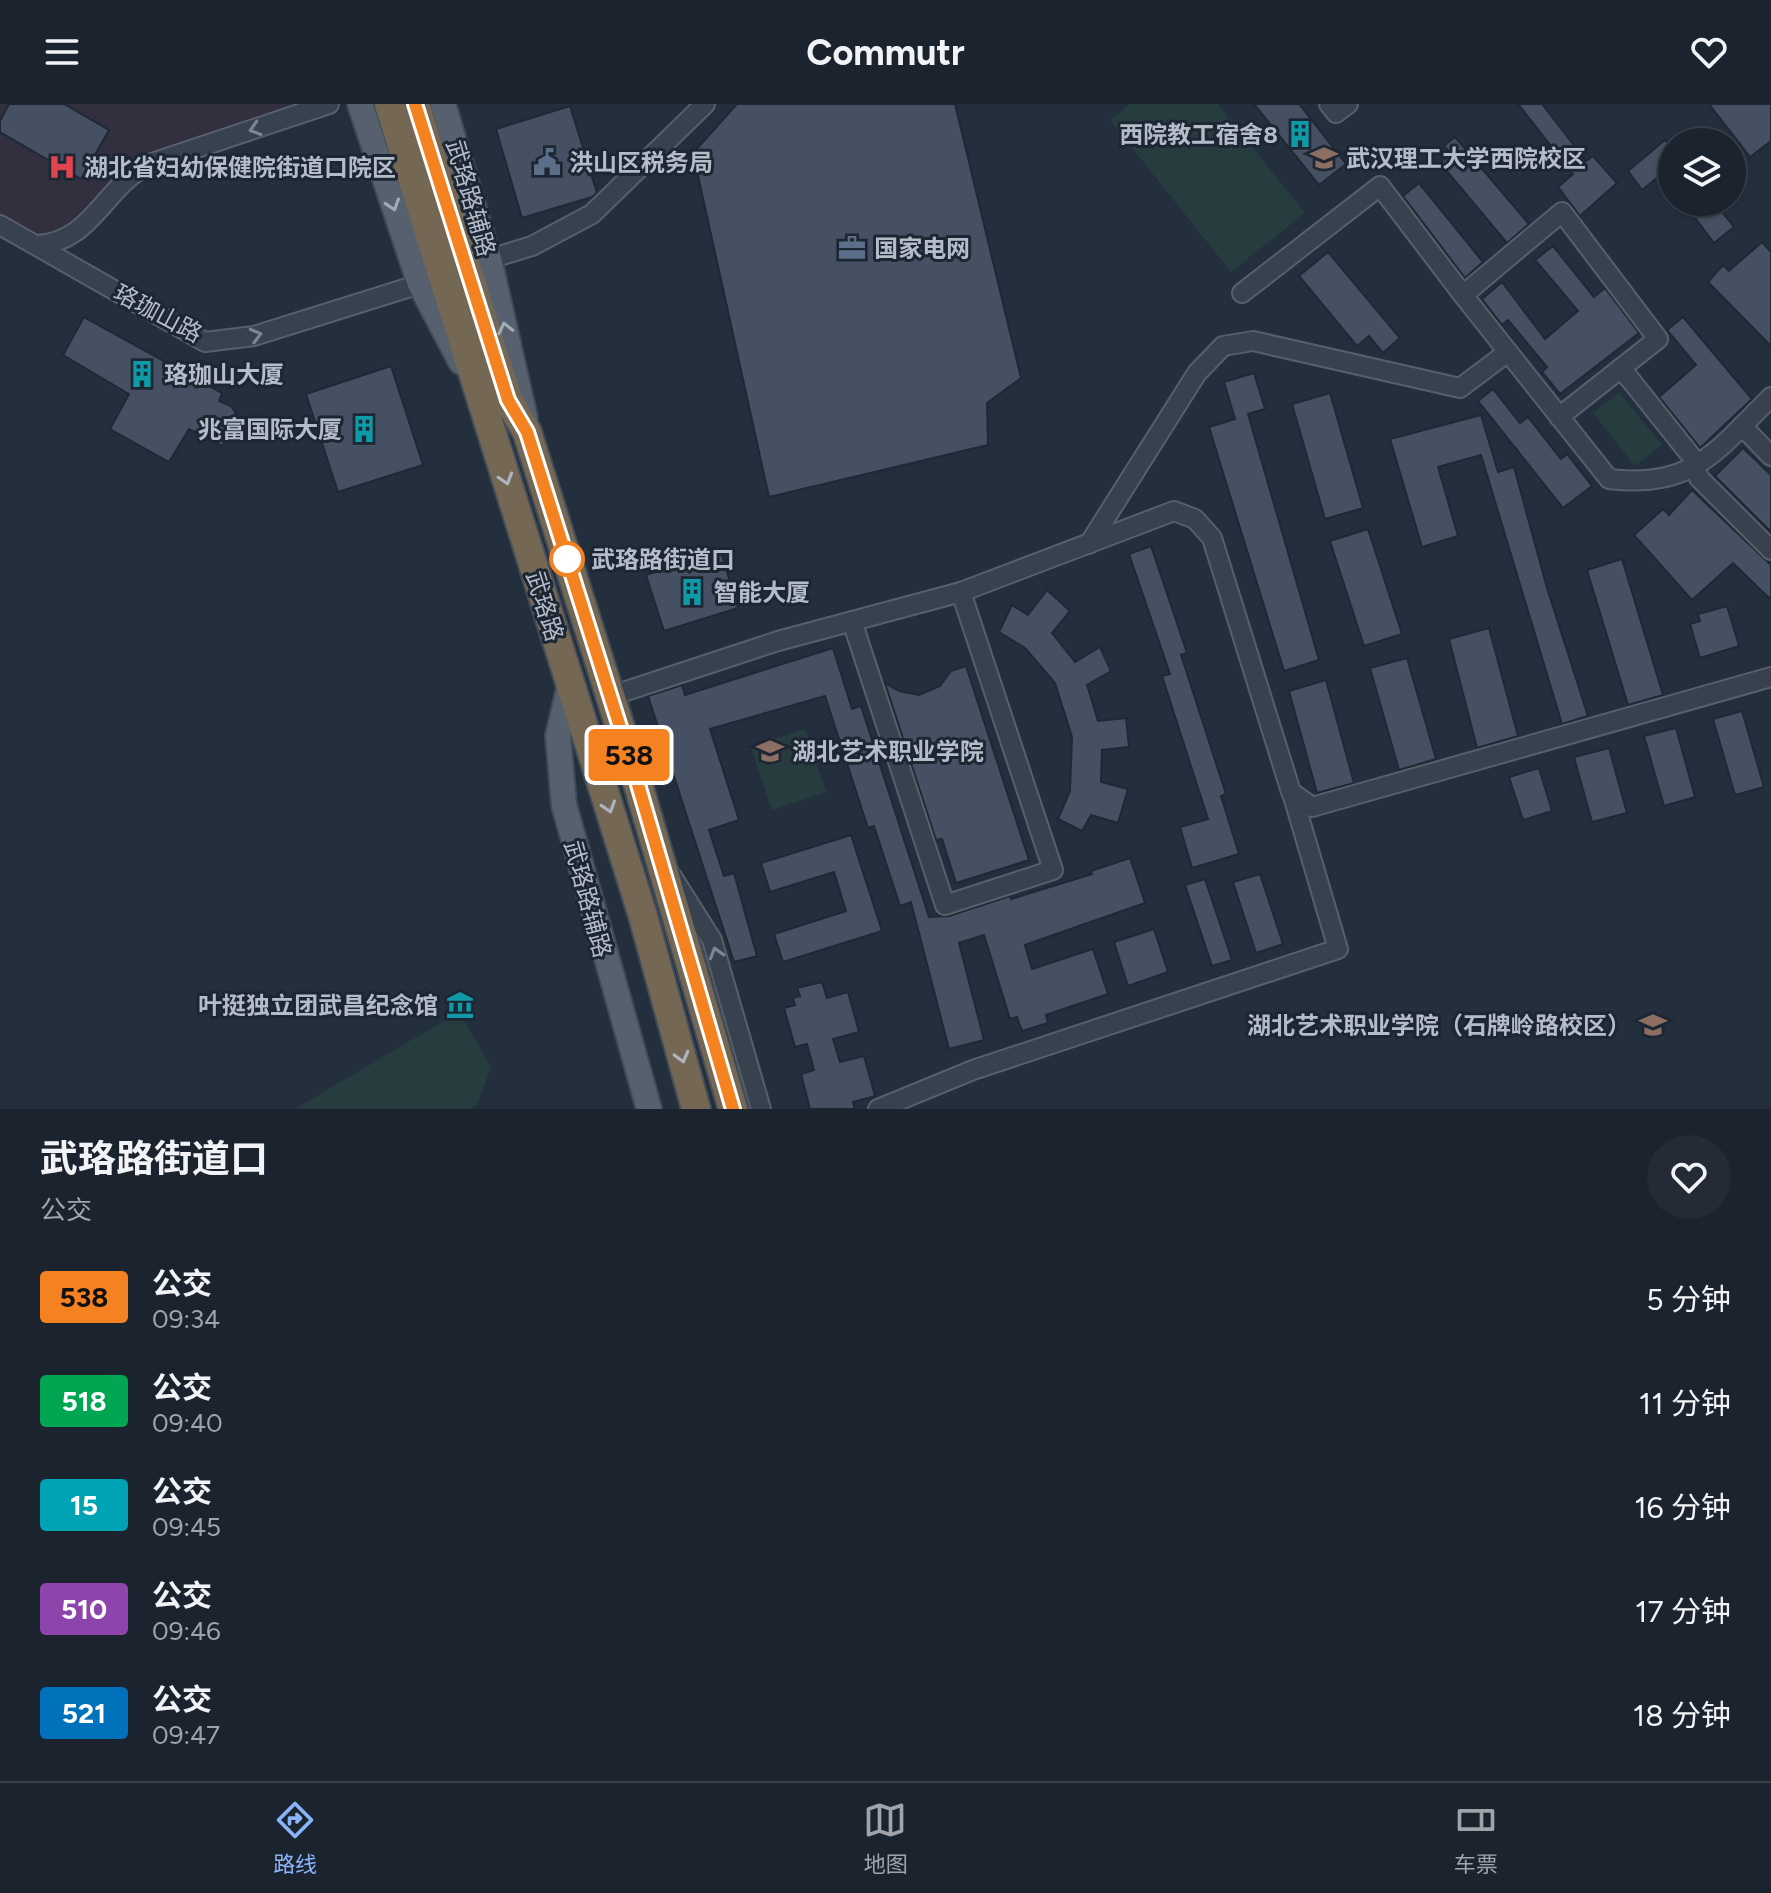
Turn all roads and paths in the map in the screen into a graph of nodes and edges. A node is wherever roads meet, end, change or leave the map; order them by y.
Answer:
1 (329, 104) edge
2 (360, 104) edge
3 (389, 104) edge
4 (415, 104) edge
5 (443, 104) edge
6 (705, 104) edge
7 (0, 225) edge
8 (37, 245) junction
9 (489, 259) junction
10 (420, 284) junction
11 (1242, 293) dead end
12 (1463, 295) junction
13 (1508, 352) junction
14 (1621, 368) junction
15 (1771, 397) edge
16 (483, 404) junction
17 (1559, 417) junction
18 (1742, 426) junction
19 (527, 432) junction
20 (1771, 456) edge
21 (1695, 467) junction
22 (1089, 544) junction
23 (1771, 550) edge
24 (961, 592) junction
25 (852, 621) junction
26 (1771, 677) edge
27 (570, 684) junction
28 (611, 696) junction
29 (1291, 792) junction
30 (660, 857) junction
31 (649, 1109) edge
32 (696, 1109) edge
33 (733, 1109) edge
34 (761, 1109) edge
35 (878, 1109) edge

1 -> 8 street
2 -> 10 main road
3 - 16 highway, 武珞路
4 - 19 highway, 武珞路
5 - 9 main road, 武珞路辅路
6 - 9 street
7 - 8 street, 珞珈山路
8 -> 10 street, 珞珈山路
19 -> 9 main road, 武珞路辅路
10 - 16 main road
11 - 12 street
12 - 13 street
12 - 14 street
13 - 17 street
13 - 22 street
14 - 17 street
14 - 21 street
15 - 18 street
16 -> 27 highway, 武珞路
17 - 21 street
18 - 20 street
18 - 21 street
19 - 28 highway, 武珞路
21 - 23 street
22 - 24 street
22 - 29 street
24 - 25 street
24 - 25 street
25 - 28 street
26 - 29 street
27 - 31 main road, 武珞路辅路
27 -> 32 highway, 武珞路
28 - 30 highway, 武珞路
29 - 35 street
30 - 33 highway, 武珞路
34 -> 30 street

